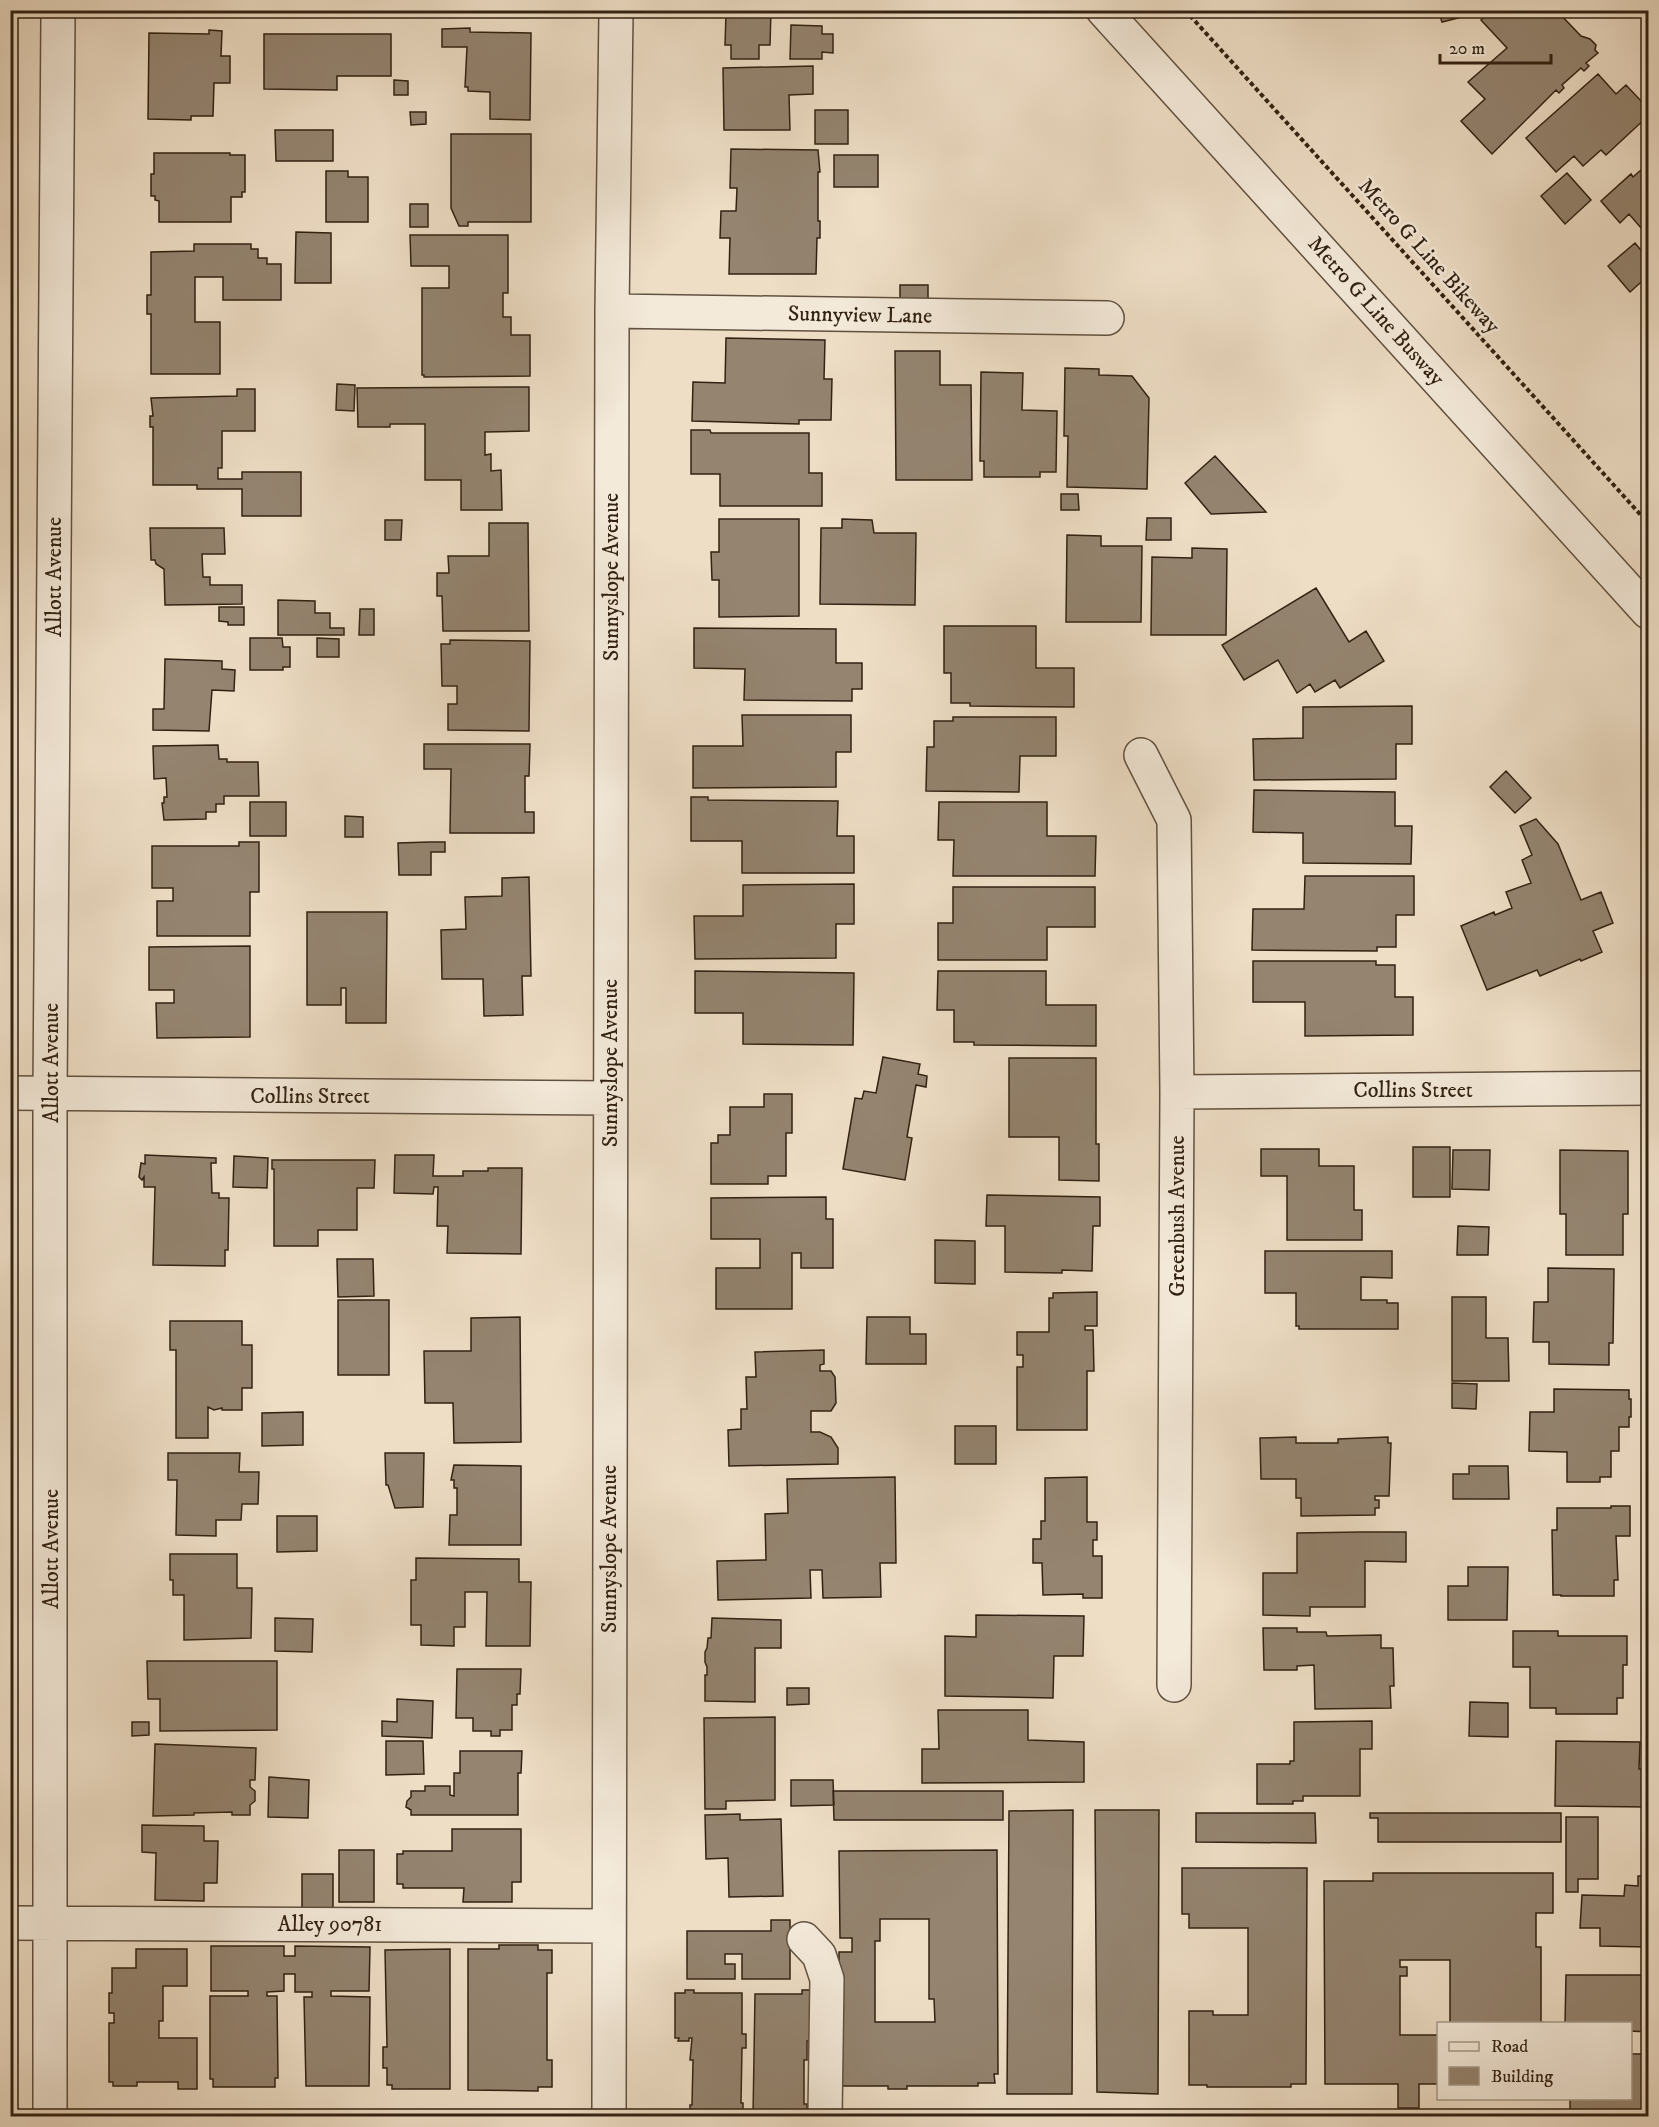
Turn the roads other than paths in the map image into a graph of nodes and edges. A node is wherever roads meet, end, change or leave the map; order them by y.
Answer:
1 (59, 10) edge
2 (614, 10) edge
3 (1103, 10) edge
4 (612, 311) junction
5 (1107, 318) dead end
6 (1648, 612) edge
7 (1141, 755) dead end
8 (1648, 1088) edge
9 (1178, 1092) junction
10 (10, 1093) edge
11 (50, 1094) junction
12 (610, 1098) junction
13 (1174, 1685) dead end
14 (10, 1923) edge
15 (51, 1923) junction
16 (608, 1926) junction
17 (804, 1939) dead end
18 (50, 2116) edge
19 (609, 2116) edge
20 (825, 2116) edge

1 - 11 street, Allott Avenue
2 - 4 street, Sunnyslope Avenue
3 - 6 street, Metro G Line Busway
4 - 5 street, Sunnyview Lane
4 - 12 street, Sunnyslope Avenue
7 - 9 street, Greenbush Avenue
8 - 9 street, Collins Street
9 - 13 street, Greenbush Avenue
10 - 11 street, Collins Street
11 - 12 street, Collins Street
11 - 15 street, Allott Avenue
12 - 16 street, Sunnyslope Avenue
14 - 15 street, Alley 90781
15 - 16 street, Alley 90781
15 - 18 street, Allott Avenue
16 - 19 street, Sunnyslope Avenue
17 - 20 street

